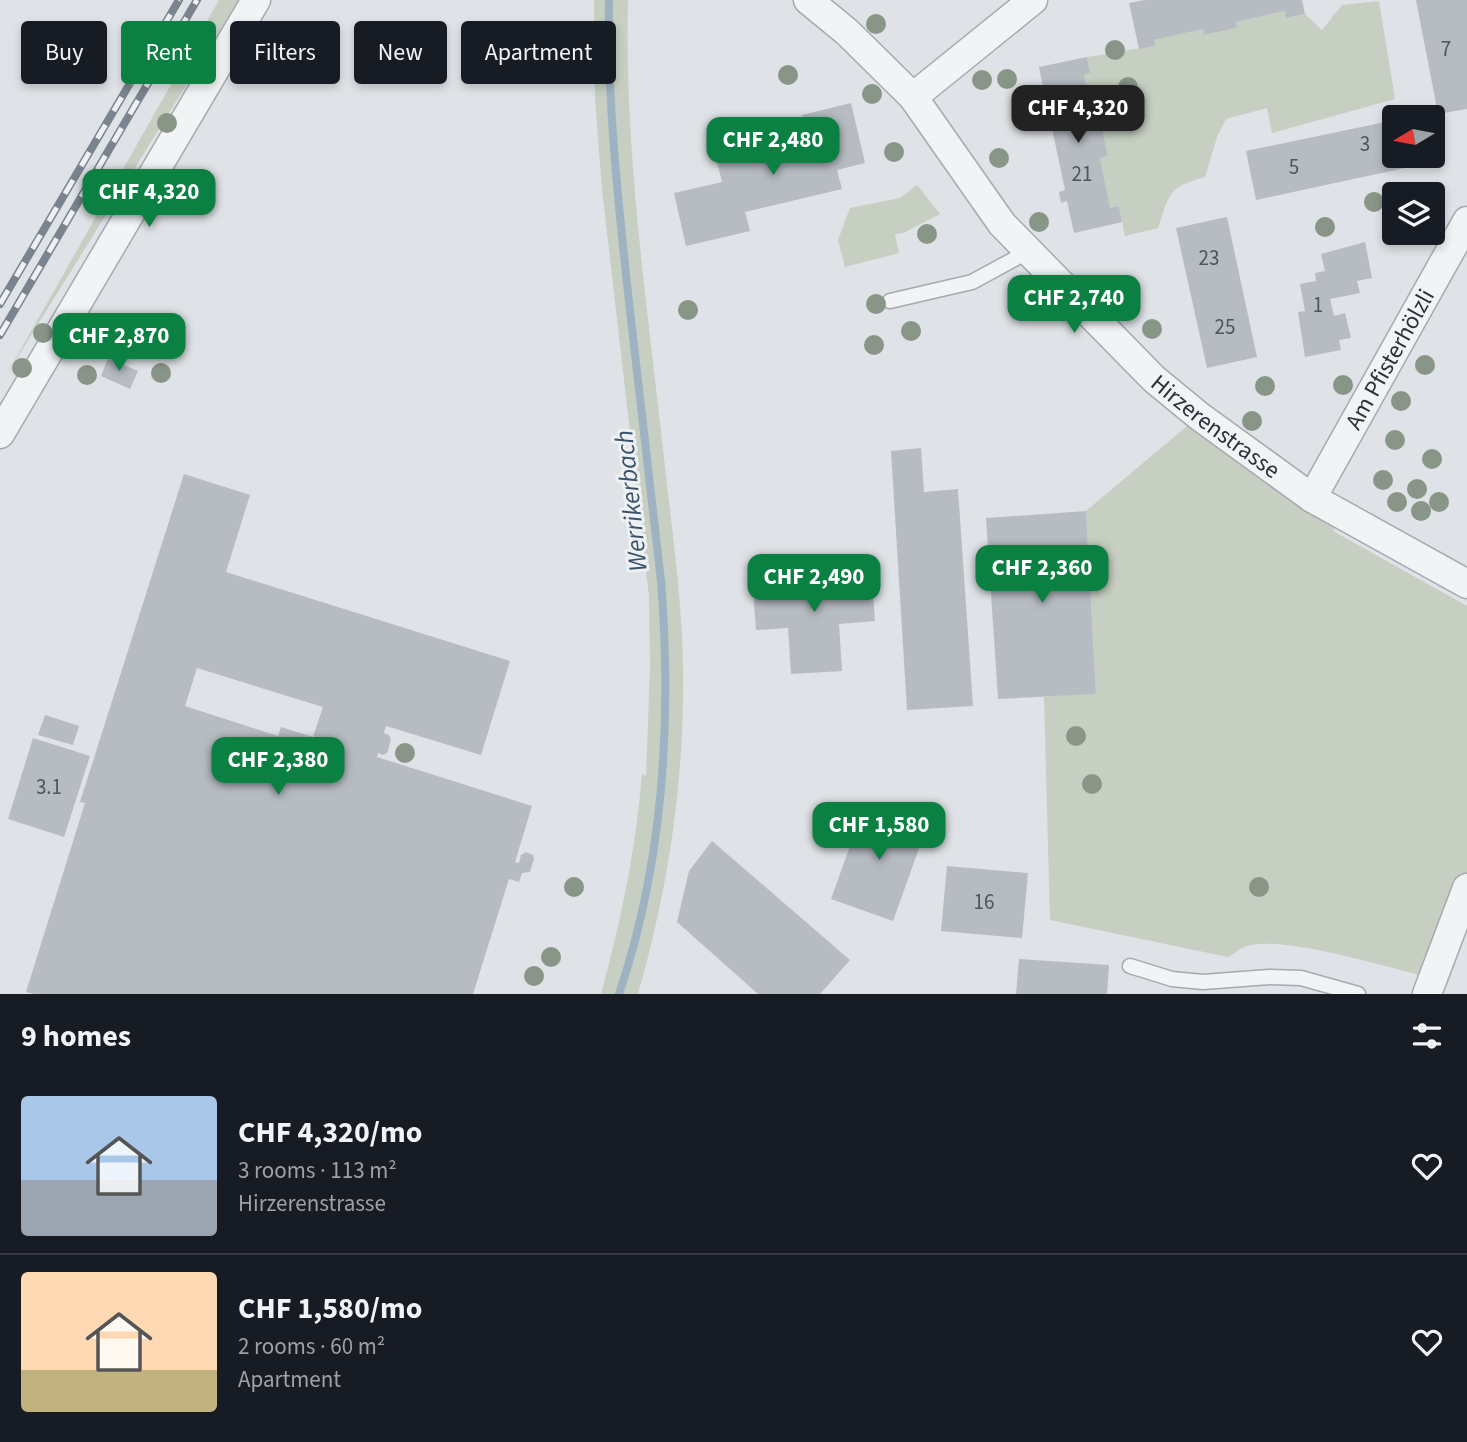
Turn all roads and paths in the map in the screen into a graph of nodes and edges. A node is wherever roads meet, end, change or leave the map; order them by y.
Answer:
1 (256, 0) edge
2 (808, 0) edge
3 (1033, 0) edge
4 (912, 97) junction
5 (1467, 221) edge
6 (1029, 251) junction
7 (890, 301) dead end
8 (0, 434) edge
9 (1312, 498) junction
10 (1467, 584) edge
11 (1467, 888) edge
12 (1130, 966) dead end
13 (1354, 993) edge
14 (1427, 994) edge

1 - 8 street
2 - 4 street, Hirzerenstrasse
3 - 4 street
4 - 6 street, Hirzerenstrasse
5 - 9 street, Am Pfisterhölzli
6 - 7 lane
6 - 9 street, Hirzerenstrasse
9 - 10 street, Hirzerenstrasse
11 - 14 street
12 - 13 lane

